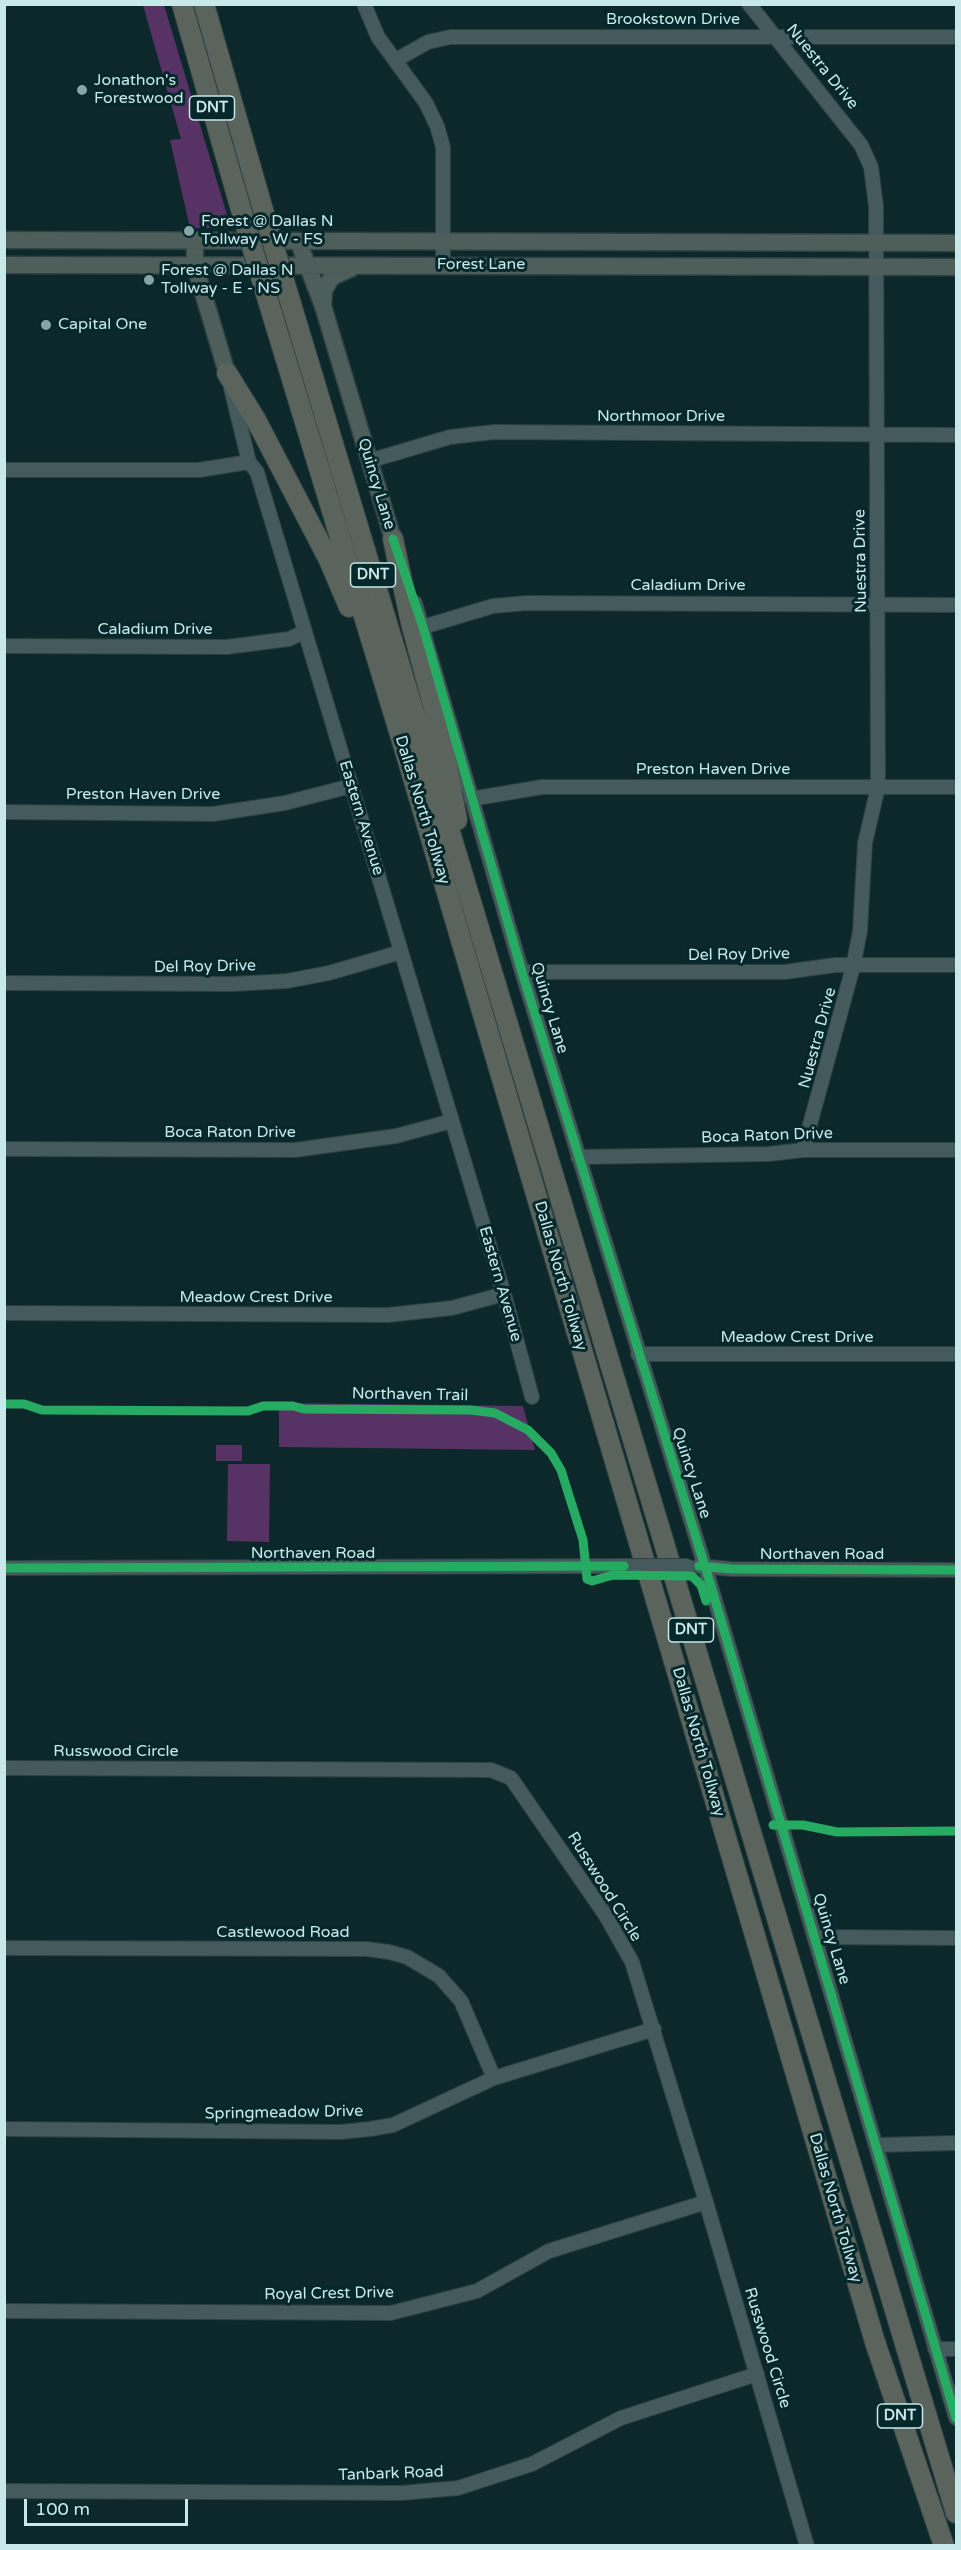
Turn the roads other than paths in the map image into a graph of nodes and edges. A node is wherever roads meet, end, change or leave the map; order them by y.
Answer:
1 (182, 4) edge
2 (204, 4) edge
3 (364, 4) edge
4 (749, 4) edge
5 (775, 36) junction
6 (957, 37) edge
7 (396, 60) junction
8 (4, 240) edge
9 (195, 240) junction
10 (444, 240) junction
11 (298, 241) junction
12 (595, 242) junction
13 (734, 242) junction
14 (877, 243) junction
15 (957, 243) edge
16 (4, 265) edge
17 (443, 265) junction
18 (594, 265) junction
19 (195, 266) junction
20 (308, 266) junction
21 (355, 266) junction
22 (734, 266) junction
23 (957, 267) edge
24 (877, 268) junction
25 (323, 306) junction
26 (227, 372) junction
27 (876, 435) junction
28 (957, 435) edge
29 (369, 461) junction
30 (249, 462) junction
31 (4, 470) edge
32 (393, 539) junction
33 (879, 603) junction
34 (957, 605) edge
35 (423, 627) junction
36 (304, 632) junction
37 (4, 646) edge
38 (379, 669) junction
39 (351, 786) junction
40 (878, 787) junction
41 (957, 787) edge
42 (471, 799) junction
43 (4, 812) edge
44 (458, 856) junction
45 (401, 952) junction
46 (957, 965) edge
47 (854, 967) junction
48 (522, 972) junction
49 (4, 983) edge
50 (452, 1121) junction
51 (4, 1149) edge
52 (803, 1150) junction
53 (957, 1150) edge
54 (579, 1157) junction
55 (504, 1294) junction
56 (4, 1313) edge
57 (638, 1354) junction
58 (957, 1354) edge
59 (532, 1397) dead end
60 (705, 1566) junction
61 (4, 1568) edge
62 (957, 1570) edge
63 (4, 1768) edge
64 (814, 1937) junction
65 (957, 1938) edge
66 (4, 1948) edge
67 (654, 2029) junction
68 (494, 2078) junction
69 (4, 2129) edge
70 (957, 2143) edge
71 (877, 2145) junction
72 (706, 2202) junction
73 (4, 2311) edge
74 (935, 2349) junction
75 (957, 2349) edge
76 (757, 2374) junction
77 (957, 2418) edge
78 (925, 2489) junction
79 (4, 2491) edge
80 (952, 2491) edge
81 (957, 2513) edge
82 (807, 2546) edge
83 (934, 2546) edge
84 (945, 2546) edge

1 - 38 highway, Dallas North Tollway / DNT, bridge
2 - 44 highway, Dallas North Tollway / DNT, bridge
3 - 7 street
4 - 5 street, Nuestra Drive
5 - 6 street, Brookstown Drive
5 - 7 street, Brookstown Drive
5 - 14 street, Nuestra Drive
7 - 10 street
8 - 9 main road, Forest Lane
9 - 11 main road, Forest Lane
9 - 19 main road, Eastern Avenue
10 - 11 main road, Forest Lane
10 - 12 main road, Forest Lane
10 - 17 street
11 - 20 main road, Quincy Lane
12 - 13 main road, Forest Lane
12 - 18 main road
13 - 14 main road, Forest Lane
13 - 22 main road
14 - 15 main road, Forest Lane
14 - 24 street, Nuestra Drive
16 - 19 main road, Forest Lane
17 - 18 main road, Forest Lane
17 - 21 main road, Forest Lane
18 - 22 main road, Forest Lane
19 - 20 main road, Forest Lane
19 - 26 main road, Eastern Avenue
20 - 21 main road, Forest Lane
20 - 25 main road, Quincy Lane
21 - 25 main road
22 - 24 main road, Forest Lane
23 - 24 main road, Forest Lane
24 - 27 street, Nuestra Drive
25 - 29 main road, Quincy Lane
26 - 30 street, Eastern Avenue
26 - 38 highway
27 - 28 street, Northmoor Drive
27 - 29 street, Northmoor Drive
27 - 33 street, Nuestra Drive
29 - 32 main road, Quincy Lane
30 - 31 street
30 - 36 street, Eastern Avenue
32 - 35 street, Quincy Lane
32 - 44 highway
33 - 34 street, Caladium Drive
33 - 35 street, Caladium Drive
33 - 40 street, Nuestra Drive
35 - 42 street, Quincy Lane
36 - 37 street, Caladium Drive
36 - 39 street, Eastern Avenue
38 - 78 highway, Dallas North Tollway / DNT
39 - 43 street, Preston Haven Drive
39 - 45 street, Eastern Avenue
40 - 41 street, Preston Haven Drive
40 - 42 street, Preston Haven Drive
40 - 47 street, Nuestra Drive
42 - 48 street, Quincy Lane
44 - 80 highway, Dallas North Tollway / DNT
45 - 49 street, Del Roy Drive
45 - 50 street, Eastern Avenue
46 - 47 street, Del Roy Drive
47 - 48 street, Del Roy Drive
47 - 52 street, Nuestra Drive
48 - 54 street, Quincy Lane
50 - 51 street, Boca Raton Drive
50 - 55 street, Eastern Avenue
52 - 53 street, Boca Raton Drive
52 - 54 street, Boca Raton Drive
54 - 57 street, Quincy Lane
55 - 56 street, Meadow Crest Drive
55 - 59 street, Eastern Avenue
57 - 58 street, Meadow Crest Drive
57 - 60 street, Quincy Lane
60 - 61 street, Northaven Road, bridge
60 - 62 street, Northaven Road
60 - 64 street, Quincy Lane
63 - 67 street, Russwood Circle
64 - 65 street
64 - 71 street, Quincy Lane
66 - 68 street, Castlewood Road
67 - 68 street, Springmeadow Drive
67 - 72 street, Russwood Circle
68 - 69 street, Springmeadow Drive
70 - 71 street
71 - 74 street, Quincy Lane
72 - 73 street, Royal Crest Drive
72 - 76 street, Russwood Circle
74 - 75 street
74 - 77 street, Quincy Lane
76 - 79 street, Tanbark Road
76 - 82 street, Russwood Circle
78 - 83 highway
78 - 84 highway, Dallas North Tollway / DNT
80 - 81 highway, Dallas North Tollway / DNT

